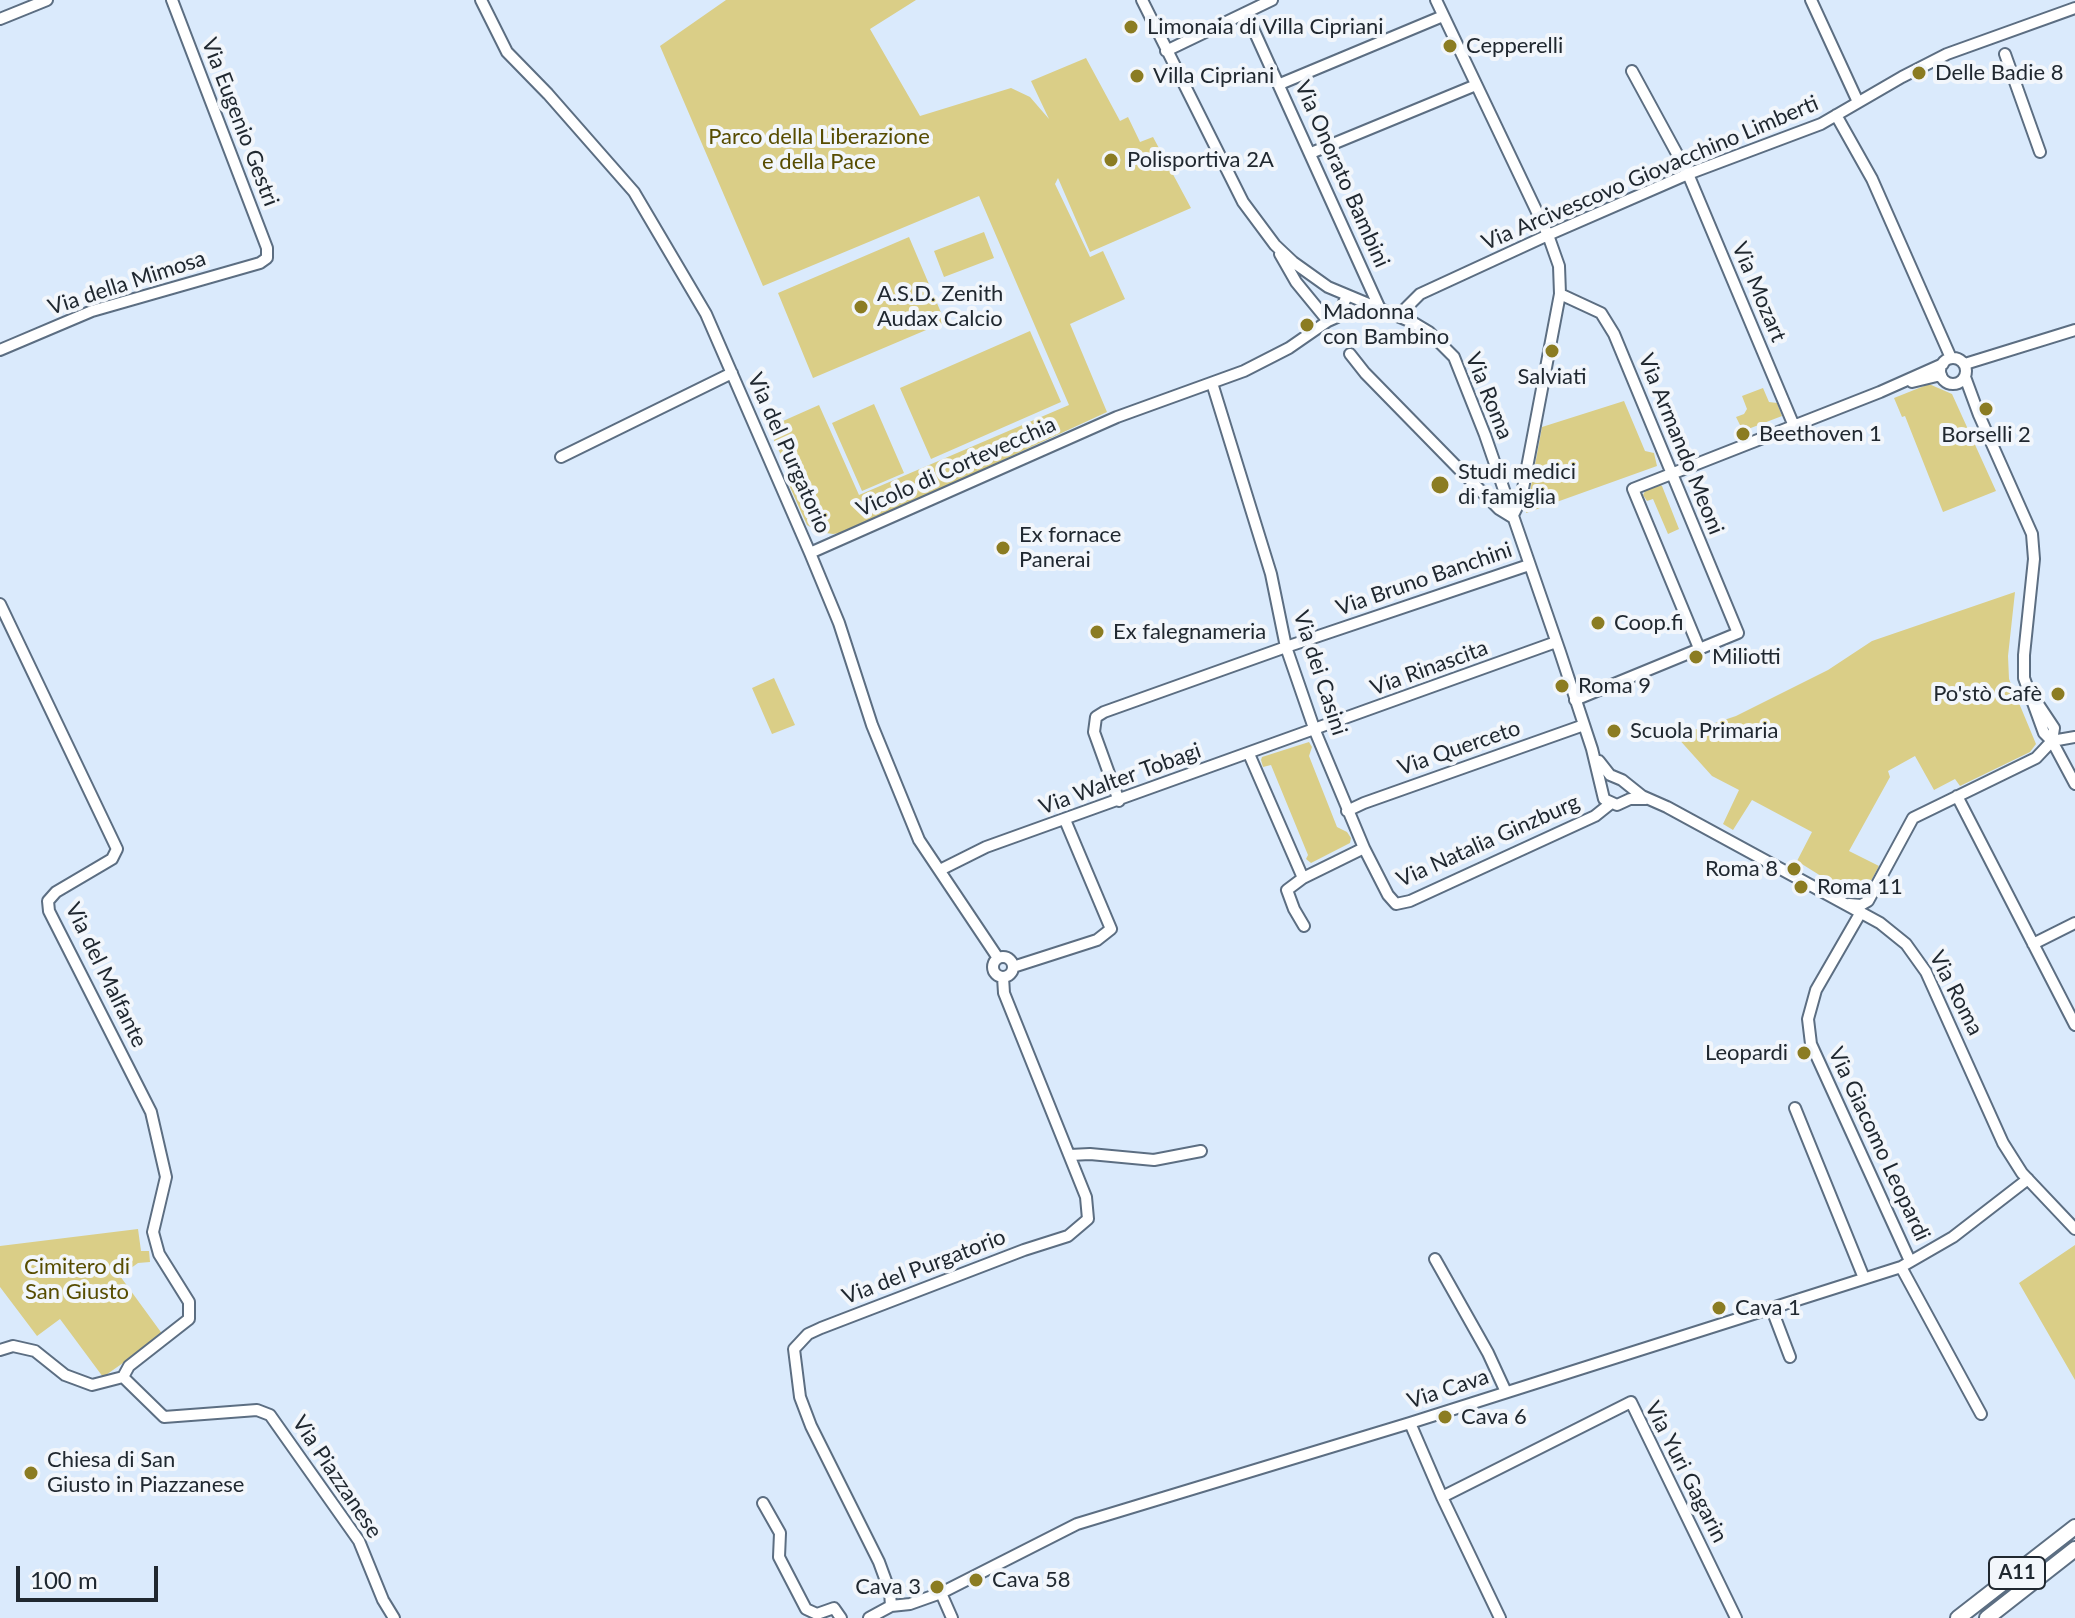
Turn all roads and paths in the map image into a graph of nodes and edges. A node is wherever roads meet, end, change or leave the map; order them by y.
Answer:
1 (47, 0) edge
2 (172, 0) edge
3 (481, 0) edge
4 (1142, 0) edge
5 (1272, 0) edge
6 (1436, 0) edge
7 (1811, 0) edge
8 (2075, 8) edge
9 (1246, 13) junction
10 (1443, 16) junction
11 (0, 19) edge
12 (1166, 51) junction
13 (2005, 54) dead end
14 (1632, 71) dead end
15 (1280, 84) junction
16 (1476, 85) junction
17 (1858, 102) junction
18 (1836, 115) junction
19 (2040, 152) dead end
20 (1311, 153) junction
21 (1688, 174) junction
22 (1548, 235) junction
23 (1275, 245) junction
24 (267, 258) joint
25 (1560, 294) junction
26 (1347, 296) junction
27 (1380, 309) junction
28 (1398, 316) junction
29 (1328, 321) junction
30 (2075, 330) edge
31 (0, 350) edge
32 (1350, 354) dead end
33 (1965, 364) junction
34 (1945, 366) junction
35 (732, 373) junction
36 (1961, 380) junction
37 (1212, 383) junction
38 (1794, 426) junction
39 (561, 457) dead end
40 (1672, 473) junction
41 (1512, 517) junction
42 (810, 553) junction
43 (1529, 565) junction
44 (0, 604) edge
45 (1556, 642) junction
46 (1286, 647) junction
47 (1699, 648) junction
48 (1575, 700) junction
49 (1584, 725) junction
50 (1315, 731) junction
51 (2075, 737) edge
52 (2052, 741) junction
53 (1592, 749) junction
54 (1249, 754) junction
55 (1614, 779) junction
56 (2075, 784) edge
57 (1627, 786) junction
58 (1603, 788) junction
59 (1957, 796) junction
60 (1646, 799) junction
61 (1119, 801) junction
62 (1626, 801) junction
63 (1610, 804) junction
64 (1347, 811) junction
65 (1065, 820) junction
66 (1364, 848) junction
67 (940, 870) junction
68 (1303, 878) junction
69 (1840, 901) junction
70 (1868, 901) junction
71 (1861, 912) junction
72 (1880, 923) junction
73 (2075, 923) edge
74 (1304, 926) dead end
75 (2033, 944) junction
76 (998, 958) junction
77 (1013, 967) junction
78 (1003, 977) junction
79 (2075, 1025) edge
80 (1795, 1108) dead end
81 (1201, 1151) dead end
82 (1070, 1155) junction
83 (2028, 1179) junction
84 (2075, 1229) edge
85 (1435, 1259) dead end
86 (1906, 1264) junction
87 (1864, 1278) junction
88 (1771, 1307) junction
89 (0, 1350) edge
90 (1790, 1357) dead end
91 (123, 1377) junction
92 (1506, 1392) junction
93 (1981, 1414) dead end
94 (1410, 1423) junction
95 (1442, 1497) junction
96 (763, 1503) dead end
97 (2075, 1527) edge
98 (2075, 1549) edge
99 (941, 1593) junction
100 (891, 1606) junction
101 (394, 1618) edge
102 (841, 1618) edge
103 (869, 1618) edge
104 (952, 1618) edge
105 (1500, 1618) edge
106 (1736, 1618) edge
107 (1958, 1618) edge
108 (1987, 1618) edge

1 - 11 street
2 - 24 street, Via Eugenio Gestri
3 - 35 street, Via del Purgatorio
4 - 12 street, Via Roma
5 - 9 street
6 - 10 street
7 - 17 street
8 - 17 street, Via Arcivescovo Giovacchino Limberti
9 - 12 street
9 - 15 street, Via Onorato Bambini
10 - 15 street
10 - 16 street
12 - 23 street, Via Roma
13 - 19 street
14 - 21 street, Via Mozart
15 - 20 street, Via Onorato Bambini
16 - 20 street
16 - 22 street
17 - 18 street, Via Arcivescovo Giovacchino Limberti
18 - 21 street, Via Arcivescovo Giovacchino Limberti
18 - 34 street
20 - 27 street, Via Onorato Bambini
21 - 22 street, Via Arcivescovo Giovacchino Limberti
21 - 38 street, Via Mozart
22 - 25 street
22 - 28 street, Via Arcivescovo Giovacchino Limberti
23 - 26 street, Via Roma
23 - 29 street, Via Roma
24 - 31 street, Via della Mimosa
25 - 40 street, Via Armando Meoni
25 - 41 street
26 - 27 street, Via Roma
26 - 29 street
27 - 28 street, Via Roma
28 - 41 street, Via Roma
29 - 37 street
30 - 33 street
32 - 41 street
33 - 34 street
33 - 36 street
34 - 36 street
34 - 38 street
35 - 39 street
35 - 42 street, Via del Purgatorio
36 - 52 street
37 - 42 street, Vicolo di Cortevecchia
37 - 46 street, Via dei Casini
38 - 40 street
40 - 47 street
40 - 47 street, Via Armando Meoni
41 - 43 street, Via Roma
42 - 67 street, Via del Purgatorio
43 - 45 street, Via Roma
43 - 46 street, Via Bruno Banchini
44 - 91 street, Via del Malfante
45 - 48 street, Via Roma
45 - 50 street, Via Rinascita
46 - 50 street, Via dei Casini
46 - 61 street, Via Bruno Banchini
47 - 48 street
48 - 49 street, Via Roma
49 - 53 street, Via Roma
49 - 64 street, Via Querceto
50 - 54 street, Via Walter Tobagi
50 - 64 street, Via dei Casini
51 - 52 street
52 - 56 street
52 - 59 street
53 - 55 street, Via Roma
53 - 58 street, Via Roma
54 - 61 street, Via Walter Tobagi
54 - 68 street
55 - 57 street, Via Roma
55 - 58 street
57 - 60 street, Via Roma
57 - 62 street
58 - 63 street, Via Roma
59 - 70 street
59 - 75 street
60 - 62 street, Via Roma
60 - 69 street, Via Roma
61 - 65 street, Via Walter Tobagi
62 - 63 street, Via Roma
63 - 66 street, Via Natalia Ginzburg
64 - 66 street, Via dei Casini
65 - 67 street, Via Walter Tobagi
65 - 77 street
66 - 68 street
67 - 76 street, Via del Purgatorio
68 - 74 street
69 - 70 street
69 - 71 street, Via Roma
70 - 72 street
71 - 72 street, Via Roma
71 - 86 street, Via Giacomo Leopardi
72 - 83 street, Via Roma
73 - 75 street
75 - 79 street
76 - 77 street
76 - 78 street
77 - 78 street
78 - 82 street, Via del Purgatorio
80 - 87 street
81 - 82 street
82 - 100 street, Via del Purgatorio
83 - 84 street, Via Roma
83 - 86 street, Via Cava
85 - 92 street
86 - 87 street, Via Cava
86 - 93 street, Via Giacomo Leopardi
87 - 88 street, Via Cava
88 - 90 street
88 - 92 street, Via Cava
89 - 91 street
91 - 101 street, Via Piazzanese
92 - 94 street, Via Cava
94 - 95 street
94 - 99 street, Via Cava
95 - 105 street
95 - 106 street, Via Yuri Gagarin
96 - 102 street
97 - 107 highway, A11
98 - 108 highway, A11
99 - 100 street, Via Cava
99 - 104 street
100 - 103 street, Via Cava

